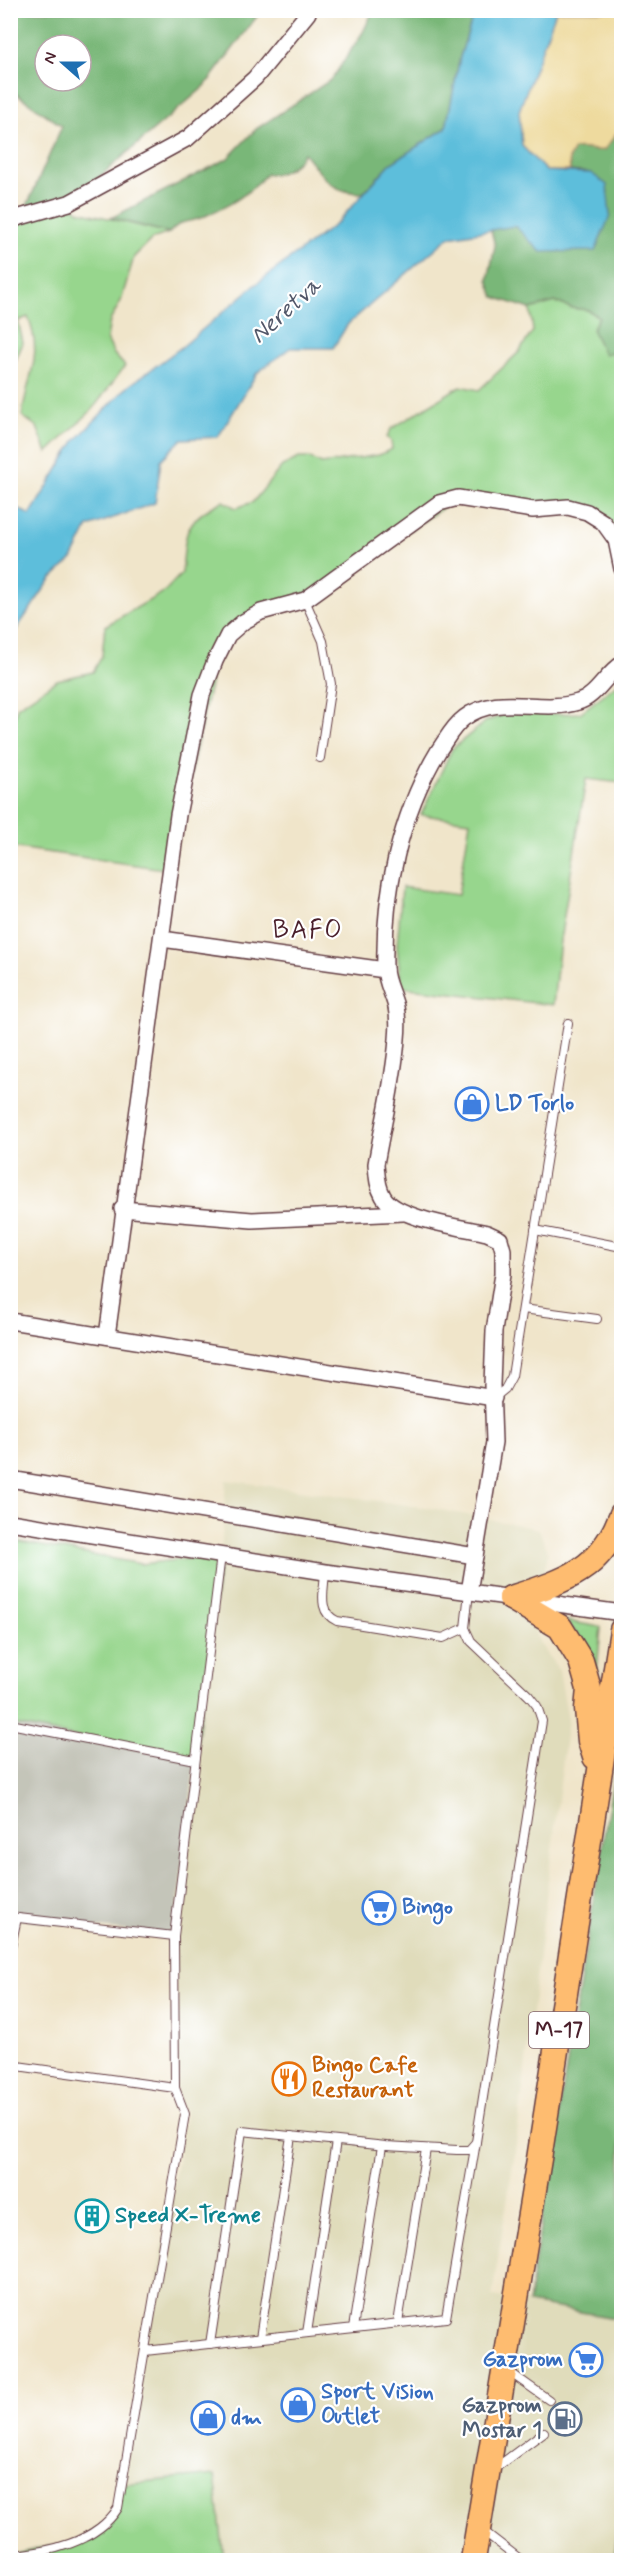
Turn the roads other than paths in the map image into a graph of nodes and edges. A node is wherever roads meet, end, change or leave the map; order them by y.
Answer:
1 (308, 14) dead end
2 (10, 219) edge
3 (621, 568) edge
4 (305, 600) junction
5 (621, 664) edge
6 (320, 758) dead end
7 (162, 939) junction
8 (385, 970) junction
9 (567, 1023) dead end
10 (122, 1209) junction
11 (403, 1213) junction
12 (535, 1230) junction
13 (621, 1247) edge
14 (523, 1309) junction
15 (597, 1319) dead end
16 (10, 1321) edge
17 (107, 1336) junction
18 (494, 1398) junction
19 (10, 1479) edge
20 (621, 1514) edge
21 (10, 1522) edge
22 (221, 1555) junction
23 (475, 1556) junction
24 (325, 1572) junction
25 (469, 1592) junction
26 (512, 1598) junction
27 (621, 1612) edge
28 (465, 1628) junction
29 (621, 1630) edge
30 (10, 1724) edge
31 (195, 1760) junction
32 (599, 1768) junction
33 (14, 1918) edge
34 (174, 1936) junction
35 (10, 1951) edge
36 (10, 2065) edge
37 (175, 2088) junction
38 (291, 2136) junction
39 (336, 2141) junction
40 (476, 2142) junction
41 (382, 2146) junction
42 (426, 2149) junction
43 (398, 2323) junction
44 (353, 2328) junction
45 (307, 2333) junction
46 (260, 2338) junction
47 (210, 2344) junction
48 (145, 2351) junction
49 (505, 2368) junction
50 (549, 2400) dead end
51 (544, 2432) dead end
52 (488, 2473) junction
53 (478, 2528) junction
54 (10, 2555) edge
55 (473, 2560) edge
56 (521, 2560) edge

1 - 2 street
3 - 4 street
4 - 6 lane
4 - 7 street
5 - 8 street
7 - 8 street
7 - 10 street
8 - 11 street
9 - 12 lane
10 - 11 street
10 - 17 street
11 - 18 street
12 - 13 lane
12 - 14 lane
14 - 15 lane
14 - 18 lane
16 - 17 street
17 - 18 street
18 - 23 street
19 - 23 street
20 - 26 main road
21 - 22 street
22 - 24 street
22 - 31 lane
23 - 25 street
24 - 25 street
24 - 28 lane
25 - 26 street
25 - 28 lane
26 - 27 street
26 - 32 main road
28 - 40 lane
29 - 32 main road, M-17
30 - 31 lane
31 - 34 lane
32 - 49 main road, M-17
33 - 34 lane
33 - 35 lane
34 - 37 lane
36 - 37 lane
37 - 48 lane
38 - 39 lane
38 - 46 lane
38 - 47 lane
39 - 41 lane
39 - 45 lane
40 - 42 lane
40 - 43 lane
41 - 42 lane
41 - 44 lane
42 - 43 lane
43 - 44 lane
44 - 45 lane
45 - 46 lane
46 - 47 lane
47 - 48 lane
48 - 54 lane
49 - 50 lane
49 - 52 main road, M-17
51 - 52 lane
52 - 53 main road, M-17
53 - 55 main road, M-17
53 - 56 lane

